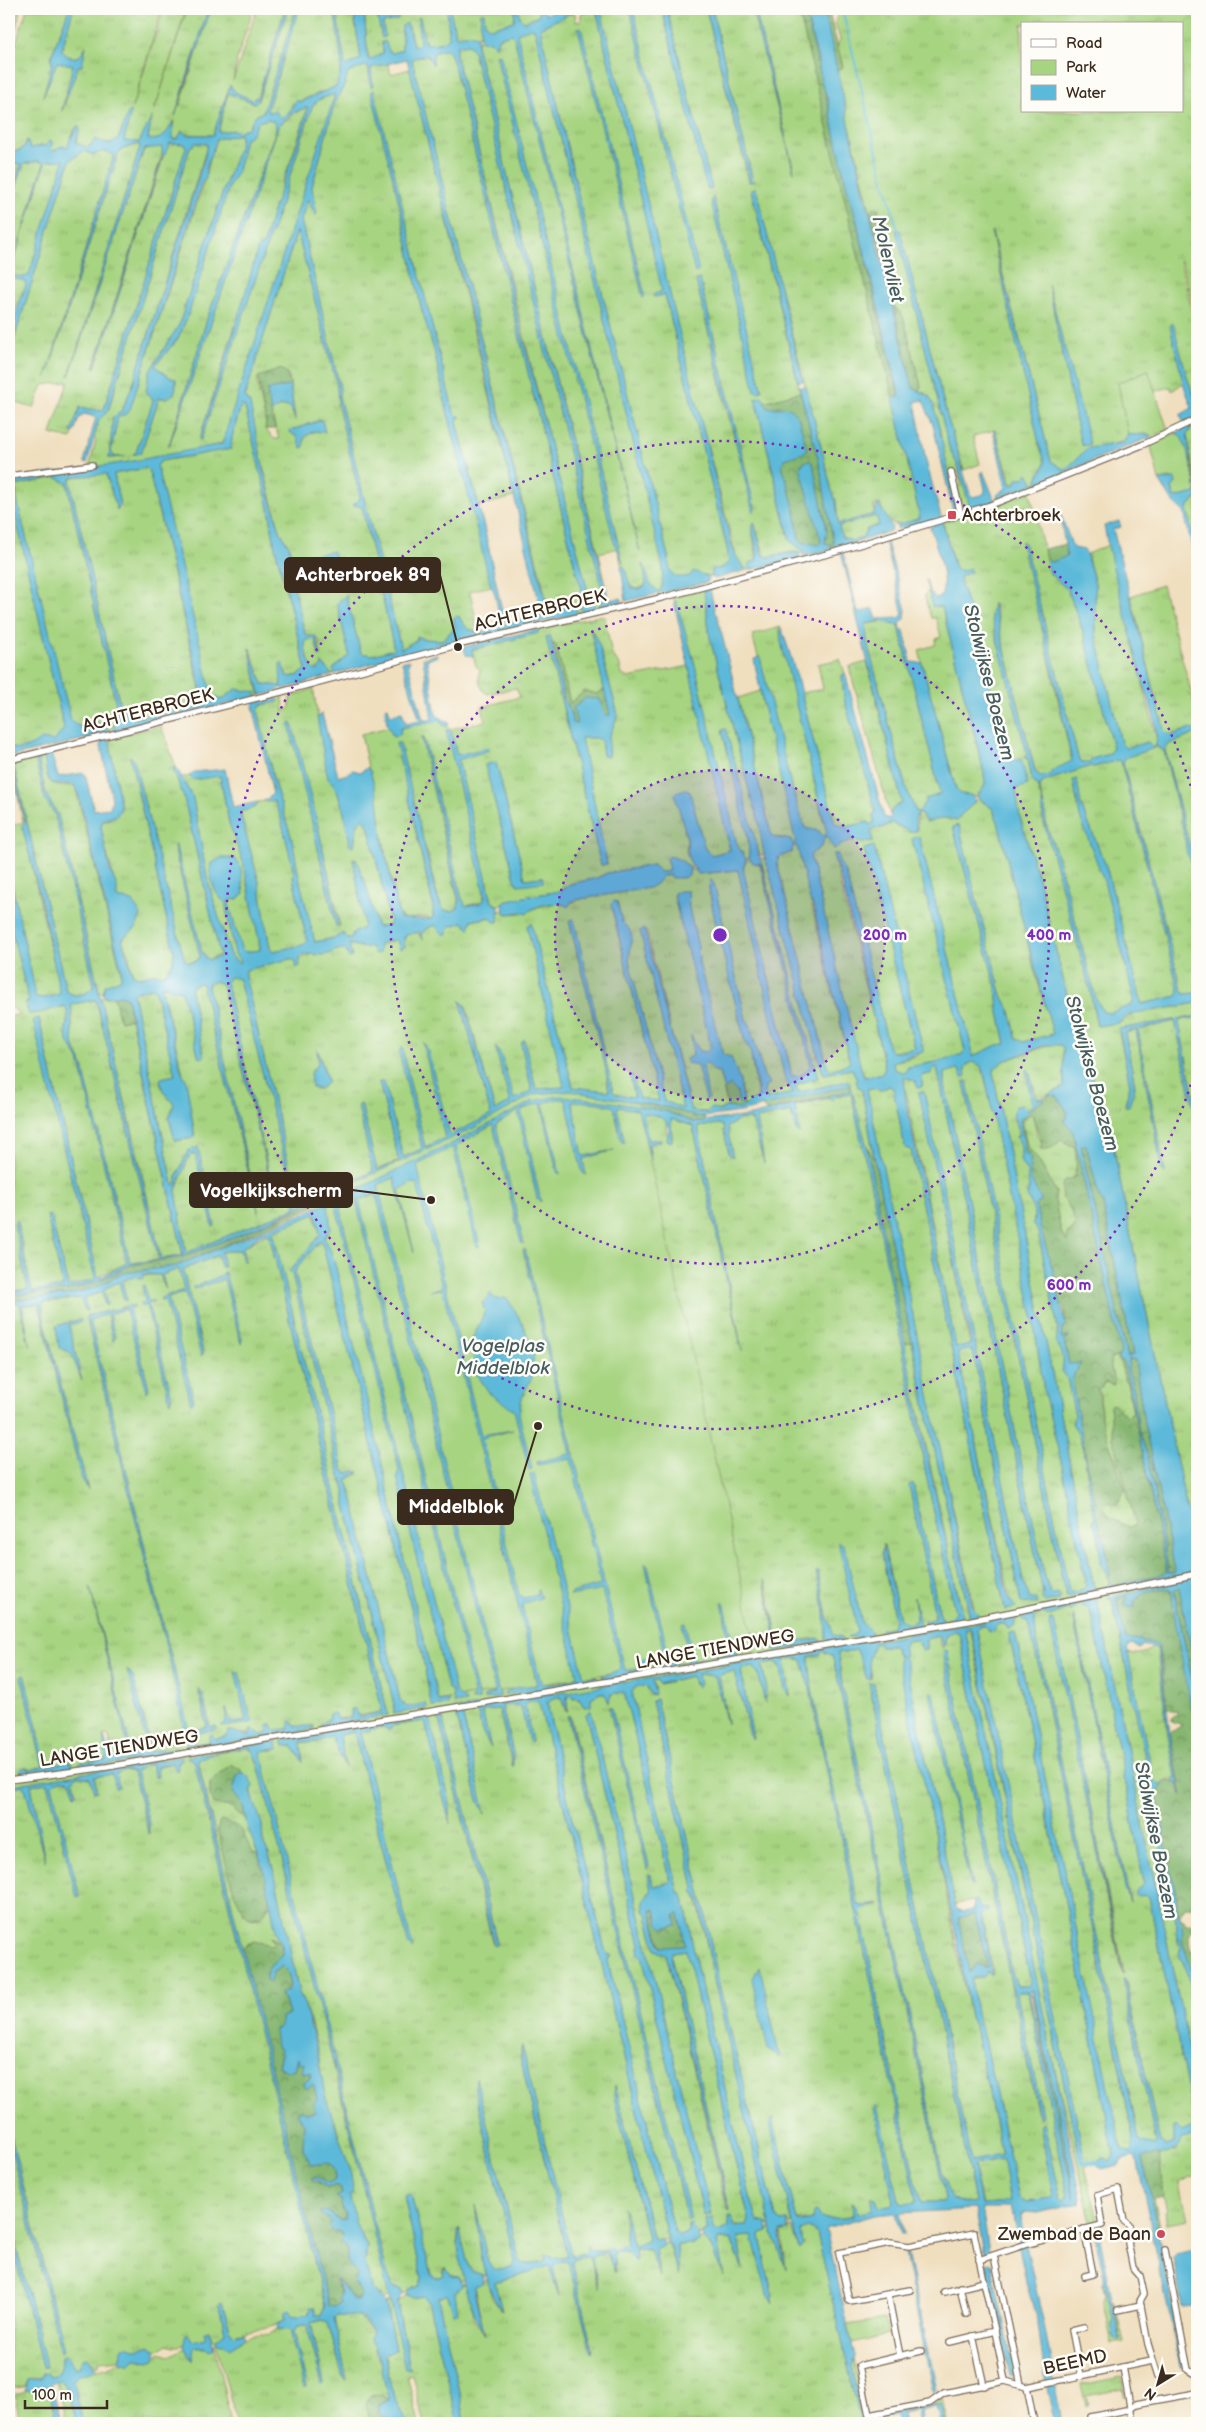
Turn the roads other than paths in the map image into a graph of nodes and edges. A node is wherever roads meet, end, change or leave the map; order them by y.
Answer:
1 (1197, 419) edge
2 (92, 465) dead end
3 (951, 472) dead end
4 (9, 476) edge
5 (961, 515) junction
6 (9, 760) edge
7 (1197, 1574) edge
8 (9, 1780) edge
9 (1084, 2229) junction
10 (1166, 2250) dead end
11 (994, 2256) junction
12 (979, 2260) junction
13 (1085, 2276) dead end
14 (984, 2282) junction
15 (960, 2287) junction
16 (910, 2290) dead end
17 (944, 2292) dead end
18 (888, 2297) junction
19 (1141, 2305) junction
20 (1118, 2310) dead end
21 (966, 2314) dead end
22 (1084, 2327) dead end
23 (996, 2331) junction
24 (973, 2336) junction
25 (950, 2342) dead end
26 (921, 2351) dead end
27 (900, 2356) junction
28 (1152, 2361) junction
29 (1123, 2367) junction
30 (1197, 2372) edge
31 (1081, 2376) junction
32 (1158, 2376) dead end
33 (1005, 2381) junction
34 (984, 2386) junction
35 (1024, 2386) junction
36 (1197, 2393) edge
37 (1131, 2407) junction
38 (1091, 2416) dead end
39 (1034, 2423) edge
40 (1133, 2423) edge

1 - 5 street, ACHTERBROEK
2 - 4 street
3 - 5 street
5 - 6 street, ACHTERBROEK
7 - 8 street, LANGE TIENDWEG
9 - 11 street
9 - 13 street
9 - 19 street
10 - 30 street
11 - 12 street
11 - 35 street
12 - 14 street
12 - 18 street
14 - 15 street
14 - 23 street
15 - 17 street
15 - 21 street
16 - 18 street
18 - 27 street
19 - 20 street
19 - 28 street
22 - 31 street
23 - 24 street
23 - 33 street
24 - 25 street
24 - 34 street
26 - 27 street
27 - 34 street
28 - 29 street, BEEMD
28 - 32 street
29 - 31 street, BEEMD
29 - 37 street
31 - 35 street, BEEMD
33 - 34 street
33 - 35 street, BEEMD
35 - 39 street
36 - 37 street
37 - 38 street
37 - 40 street

